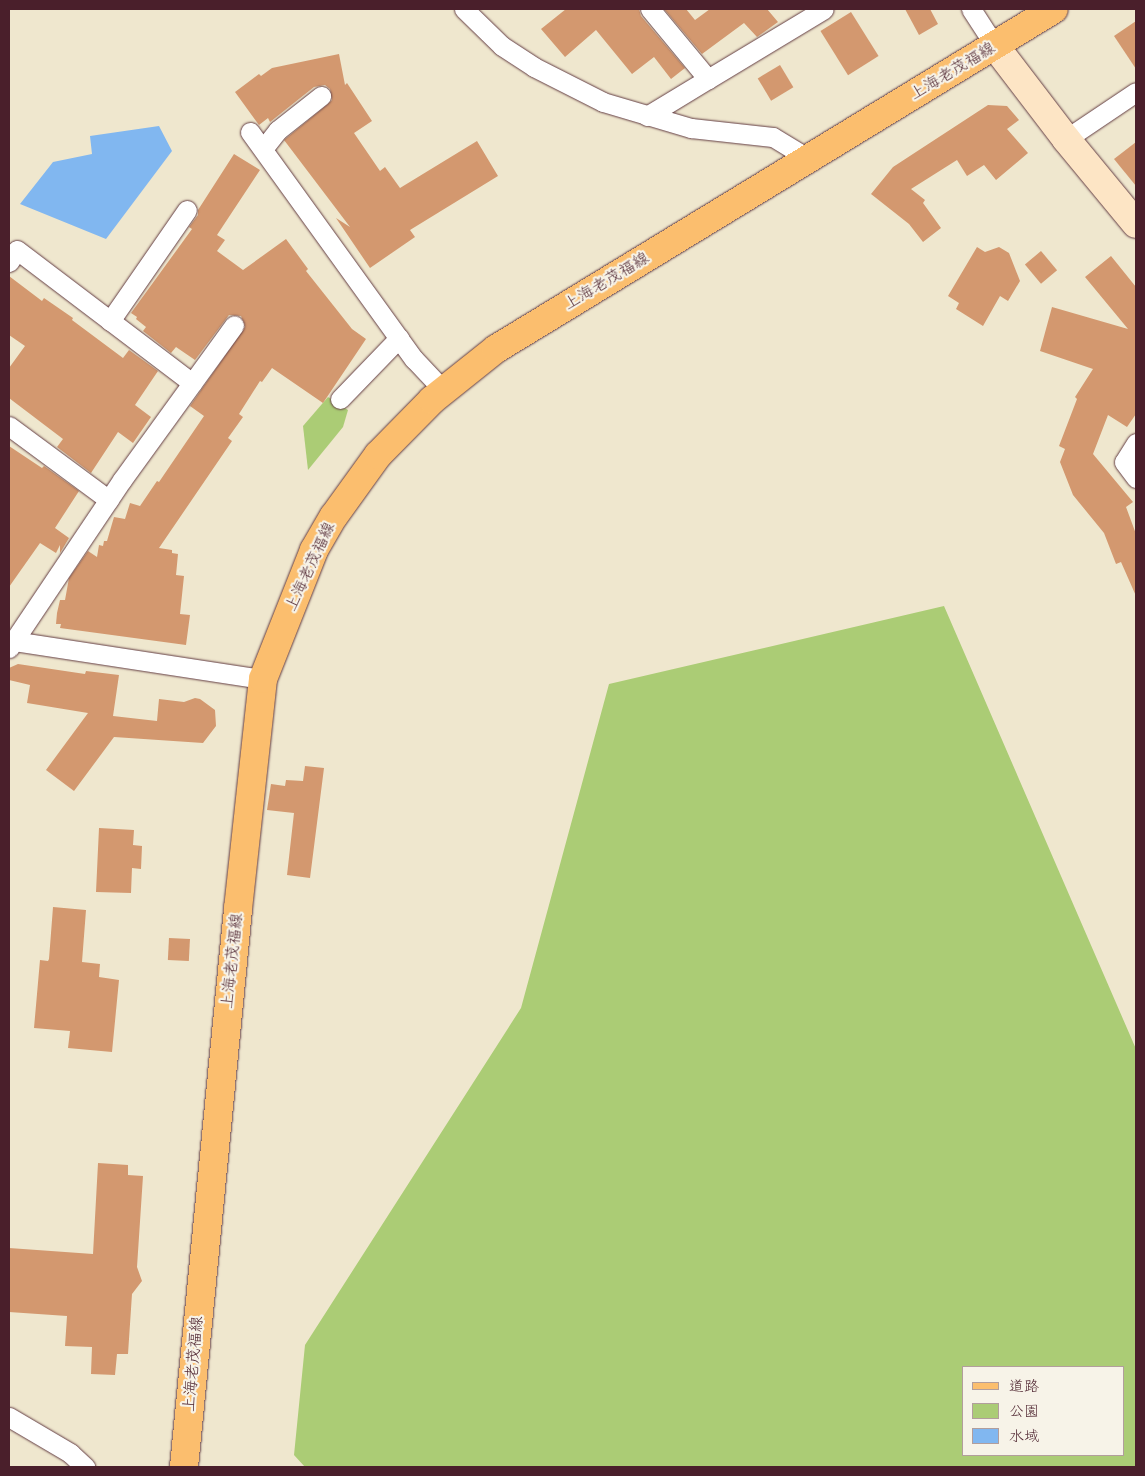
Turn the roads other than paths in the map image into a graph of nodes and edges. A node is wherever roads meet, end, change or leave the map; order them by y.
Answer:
1 (464, 9) edge
2 (650, 9) edge
3 (824, 9) edge
4 (971, 9) edge
5 (1054, 9) edge
6 (995, 46) junction
7 (708, 79) junction
8 (1136, 92) edge
9 (321, 96) dead end
10 (648, 116) junction
11 (250, 132) dead end
12 (1066, 139) junction
13 (262, 149) junction
14 (809, 160) junction
15 (186, 210) dead end
16 (1136, 224) edge
17 (9, 262) edge
18 (110, 322) junction
19 (234, 325) dead end
20 (399, 338) junction
21 (192, 383) junction
22 (444, 391) junction
23 (340, 399) dead end
24 (9, 426) edge
25 (1136, 444) edge
26 (1136, 478) edge
27 (109, 500) junction
28 (12, 644) edge
29 (263, 679) junction
30 (9, 1417) edge
31 (84, 1467) edge
32 (184, 1467) edge

1 - 10 street
2 - 7 street
3 - 7 street
4 - 6 street
5 - 6 main road, 上海老茂福線
6 - 12 street
6 - 14 main road, 上海老茂福線
7 - 10 street
8 - 12 street
9 - 13 street
10 - 14 street
11 - 13 street
12 - 16 street
13 - 20 street
14 - 22 main road, 上海老茂福線
15 - 18 street
17 - 18 street
18 - 21 street
19 - 21 street
20 - 22 street
20 - 23 street
21 - 27 street
22 - 29 main road, 上海老茂福線
24 - 27 street
25 - 26 street
27 - 28 street
28 - 29 street
29 - 32 main road, 上海老茂福線
30 - 31 street

